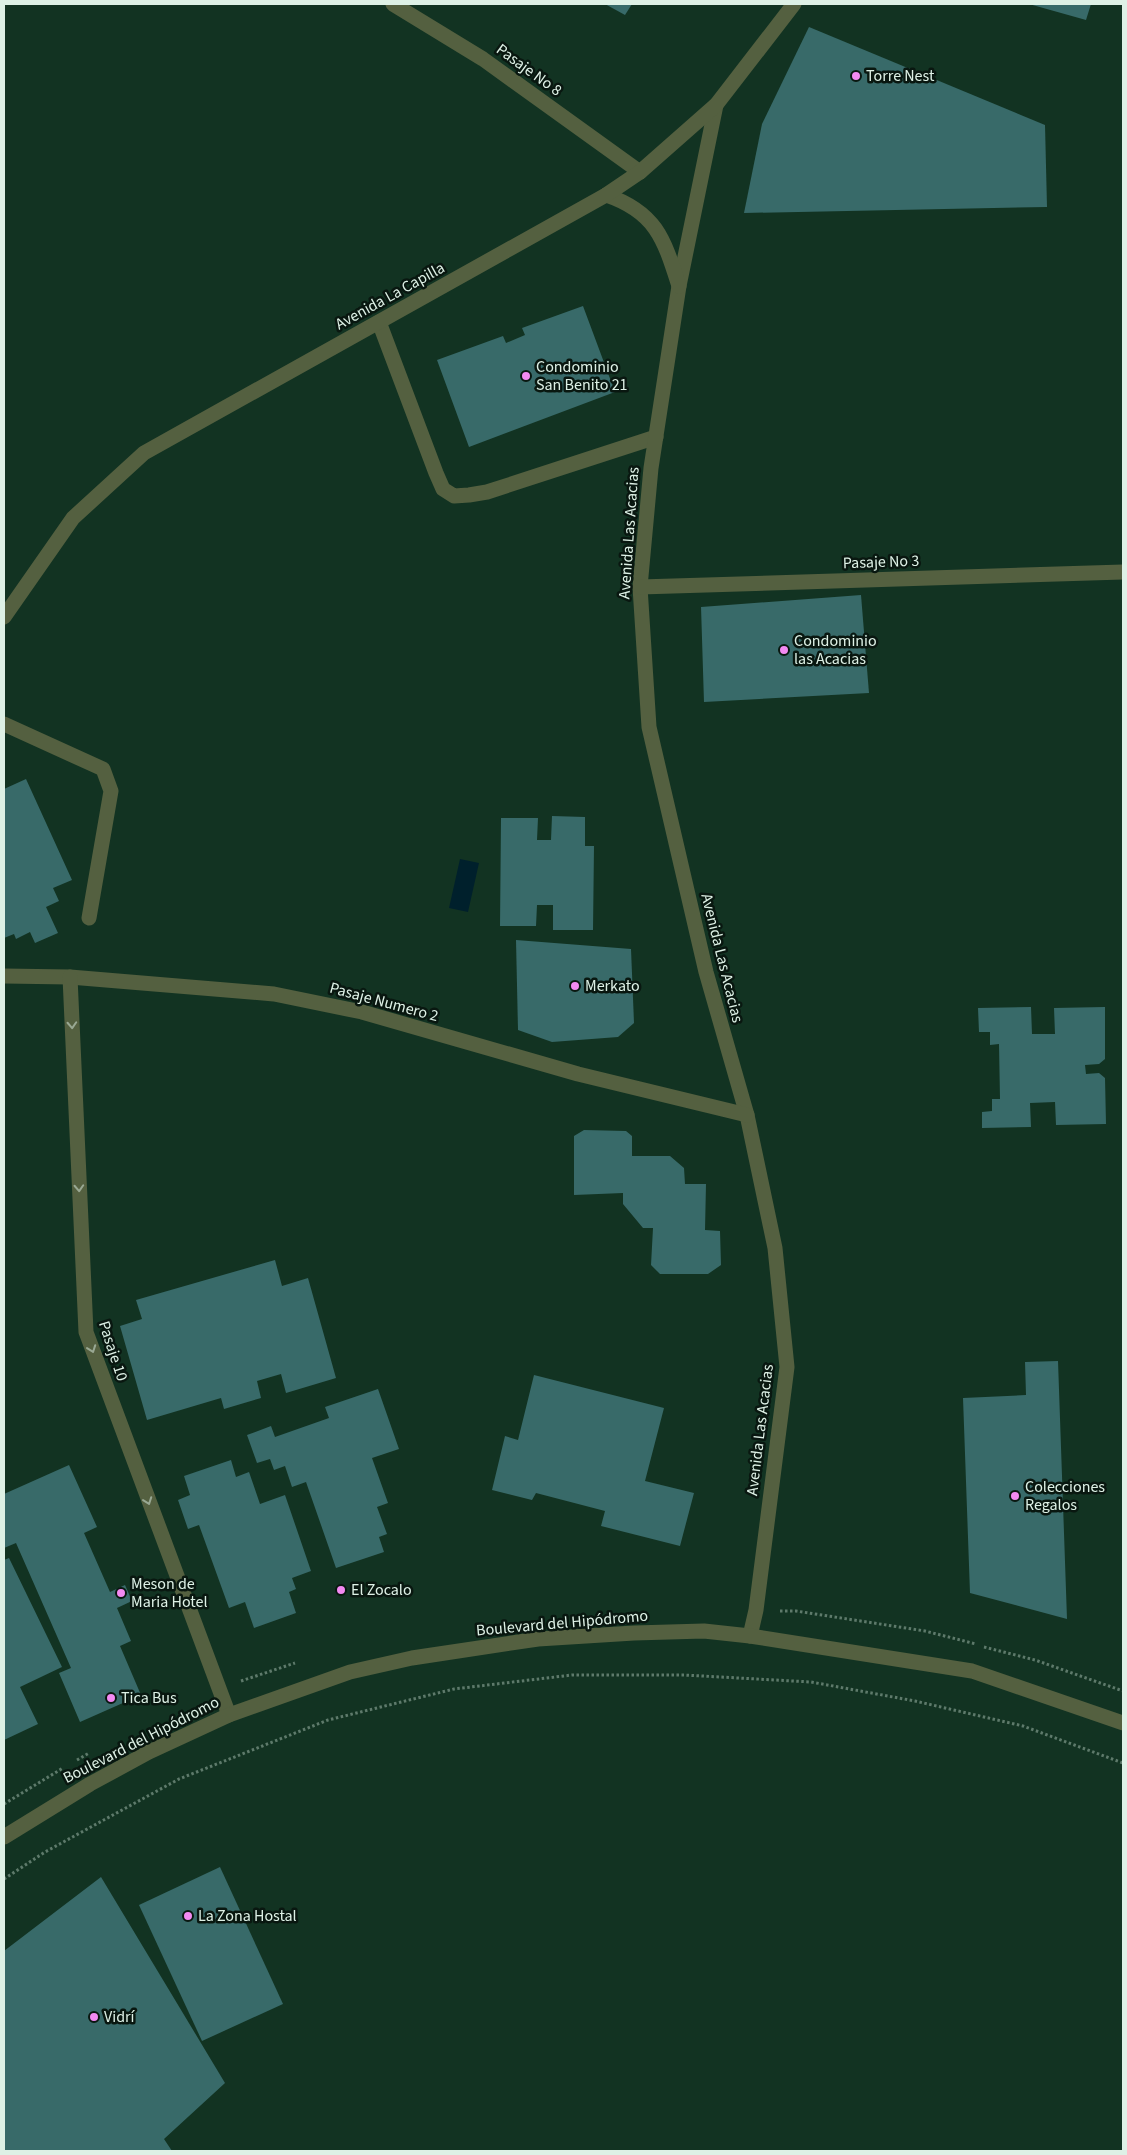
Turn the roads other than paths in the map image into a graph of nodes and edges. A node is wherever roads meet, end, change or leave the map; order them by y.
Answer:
1 (394, 4) edge
2 (794, 4) edge
3 (716, 106) junction
4 (640, 172) junction
5 (606, 195) junction
6 (679, 286) junction
7 (379, 322) junction
8 (656, 437) junction
9 (1123, 572) edge
10 (640, 587) junction
11 (4, 617) edge
12 (4, 724) edge
13 (89, 918) dead end
14 (4, 976) edge
15 (70, 977) junction
16 (747, 1115) junction
17 (750, 1636) junction
18 (229, 1715) junction
19 (1123, 1723) edge
20 (4, 1837) edge

1 - 4 street, Pasaje No 8
2 - 3 street, Avenida La Capilla
3 - 4 street, Avenida La Capilla
3 - 6 street, Avenida Las Acacias
4 - 5 street, Avenida La Capilla
5 - 6 street, Avenida Las Acacias
5 - 7 street, Avenida La Capilla
6 - 8 street, Avenida Las Acacias
7 - 8 street
7 - 11 street, Avenida La Capilla
8 - 10 street, Avenida Las Acacias
9 - 10 street, Pasaje No 3
10 - 16 street, Avenida Las Acacias
12 - 13 street
14 - 15 street, Pasaje Numero 2
15 - 16 street, Pasaje Numero 2
15 -> 18 street, Pasaje 10
16 - 17 street, Avenida Las Acacias
17 - 18 street, Boulevard del Hipódromo
17 - 19 street, Boulevard del Hipódromo
18 - 20 street, Boulevard del Hipódromo

